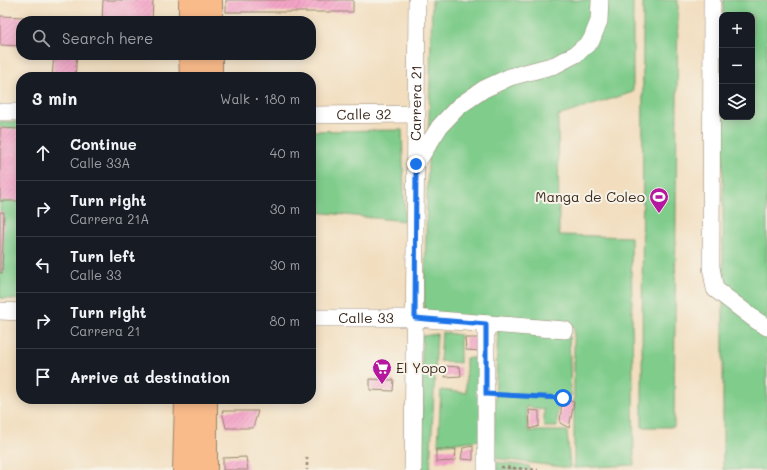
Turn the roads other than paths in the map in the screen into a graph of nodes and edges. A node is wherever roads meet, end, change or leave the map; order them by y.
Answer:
1 (190, 0) edge
2 (211, 0) edge
3 (417, 0) edge
4 (600, 0) edge
5 (712, 0) edge
6 (190, 16) edge
7 (211, 16) edge
8 (190, 60) edge
9 (211, 60) edge
10 (191, 72) edge
11 (211, 72) edge
12 (0, 112) edge
13 (16, 112) edge
14 (417, 114) junction
15 (316, 115) edge
16 (416, 164) junction
17 (0, 312) edge
18 (16, 312) edge
19 (316, 318) edge
20 (415, 318) junction
21 (486, 324) junction
22 (767, 327) edge
23 (564, 330) dead end
24 (186, 404) edge
25 (206, 404) edge
26 (486, 468) edge
27 (184, 470) edge
28 (206, 470) edge
29 (413, 470) edge

1 - 6 main road
2 - 7 main road
3 - 14 street, Carrera 21
4 - 16 street
5 - 22 street
8 - 10 main road
9 - 11 main road
12 - 13 street
14 - 15 street, Calle 32
14 - 16 street, Carrera 21
16 - 20 street, Carrera 21
17 - 18 street
19 - 20 street, Calle 33
20 - 21 street, Calle 33
20 - 29 street, Carrera 21
21 - 23 street, Calle 33
21 - 26 street
24 - 27 main road
25 - 28 main road

